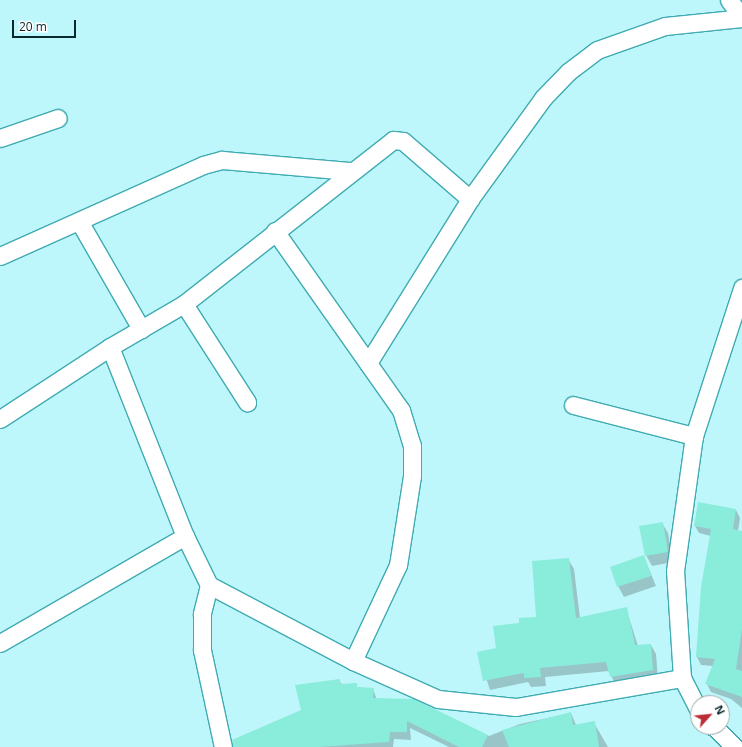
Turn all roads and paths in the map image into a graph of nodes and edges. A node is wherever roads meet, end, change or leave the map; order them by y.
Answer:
1 (729, 0) edge
2 (742, 17) edge
3 (58, 118) dead end
4 (0, 138) edge
5 (350, 171) junction
6 (470, 199) junction
7 (79, 221) junction
8 (275, 231) junction
9 (0, 256) edge
10 (742, 288) edge
11 (184, 304) junction
12 (141, 329) junction
13 (110, 347) junction
14 (368, 363) junction
15 (247, 402) dead end
16 (573, 405) dead end
17 (0, 419) edge
18 (694, 436) junction
19 (185, 536) junction
20 (209, 584) junction
21 (1, 638) edge
22 (353, 662) junction
23 (682, 678) junction
24 (691, 695) edge
25 (722, 735) edge
26 (223, 747) edge
27 (735, 747) edge

1 - 2 street
2 - 6 street
3 - 4 street
5 - 6 street
5 - 7 street
5 - 8 street
6 - 14 street
7 - 9 street
7 - 12 street
8 - 11 street
8 - 14 street
10 - 18 street
11 - 12 street
11 - 15 street
12 - 13 street
13 - 17 street
13 - 19 street
14 - 22 street
16 - 18 street
18 - 23 street
19 - 20 street
19 - 21 street
20 - 22 street
20 - 26 street
22 - 23 street
23 - 24 street
25 - 27 street

